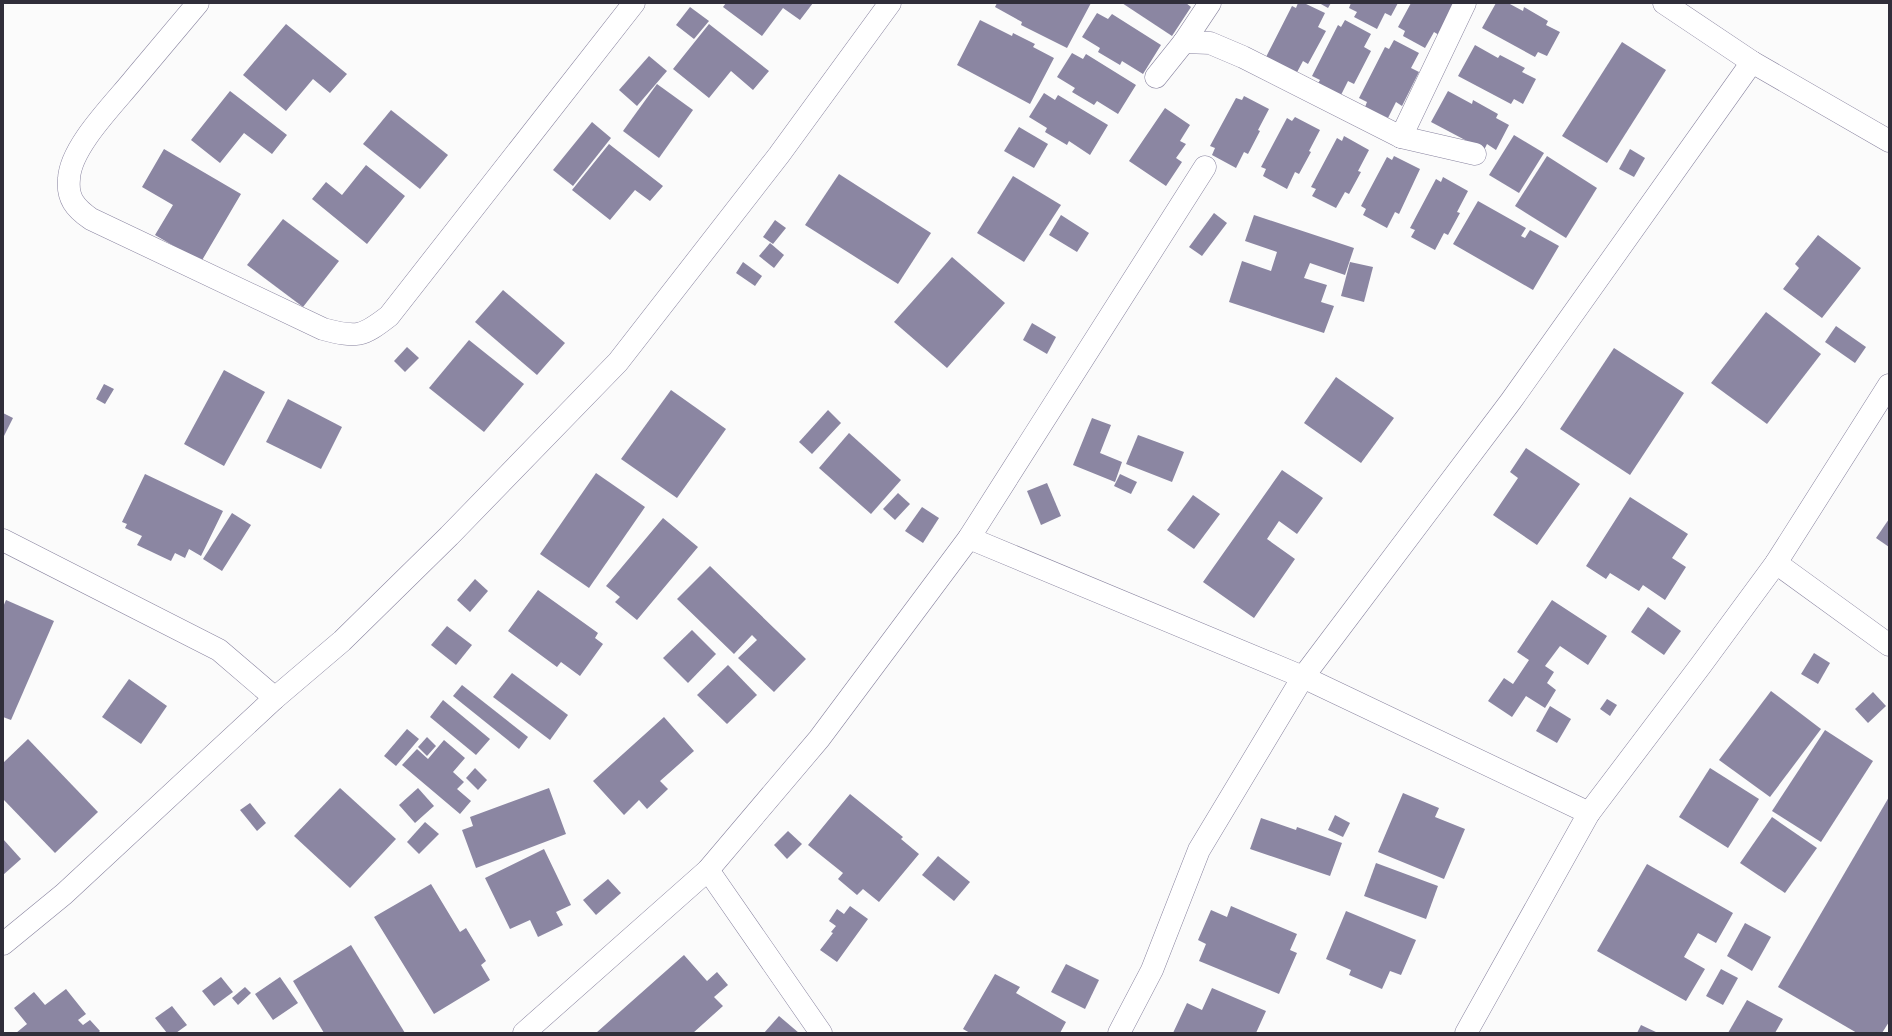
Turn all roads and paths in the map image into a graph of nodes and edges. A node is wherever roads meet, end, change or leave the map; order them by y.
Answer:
1 (198, 3) edge
2 (634, 3) edge
3 (890, 3) edge
4 (1210, 3) edge
5 (1465, 3) edge
6 (1664, 3) edge
7 (1184, 42) junction
8 (1752, 62) junction
9 (1156, 77) dead end
10 (1401, 137) junction
11 (1889, 141) edge
12 (1475, 154) dead end
13 (1205, 166) dead end
14 (1889, 385) edge
15 (969, 538) junction
16 (3, 540) edge
17 (1776, 563) junction
18 (1889, 645) edge
19 (1304, 677) junction
20 (275, 698) junction
21 (1589, 813) junction
22 (708, 870) junction
23 (6, 938) edge
24 (524, 1033) edge
25 (821, 1033) edge
26 (1119, 1033) edge
27 (1466, 1033) edge

1 - 2 street
3 - 20 street
4 - 7 street
5 - 10 street
6 - 8 street
7 - 9 street
7 - 10 street
8 - 11 street
8 - 19 street
10 - 12 street
13 - 15 street
14 - 17 street
15 - 19 street
15 - 22 street
16 - 20 street
17 - 18 street
17 - 21 street
19 - 21 street
19 - 26 street
20 - 23 street
21 - 27 street
22 - 24 street
22 - 25 street

